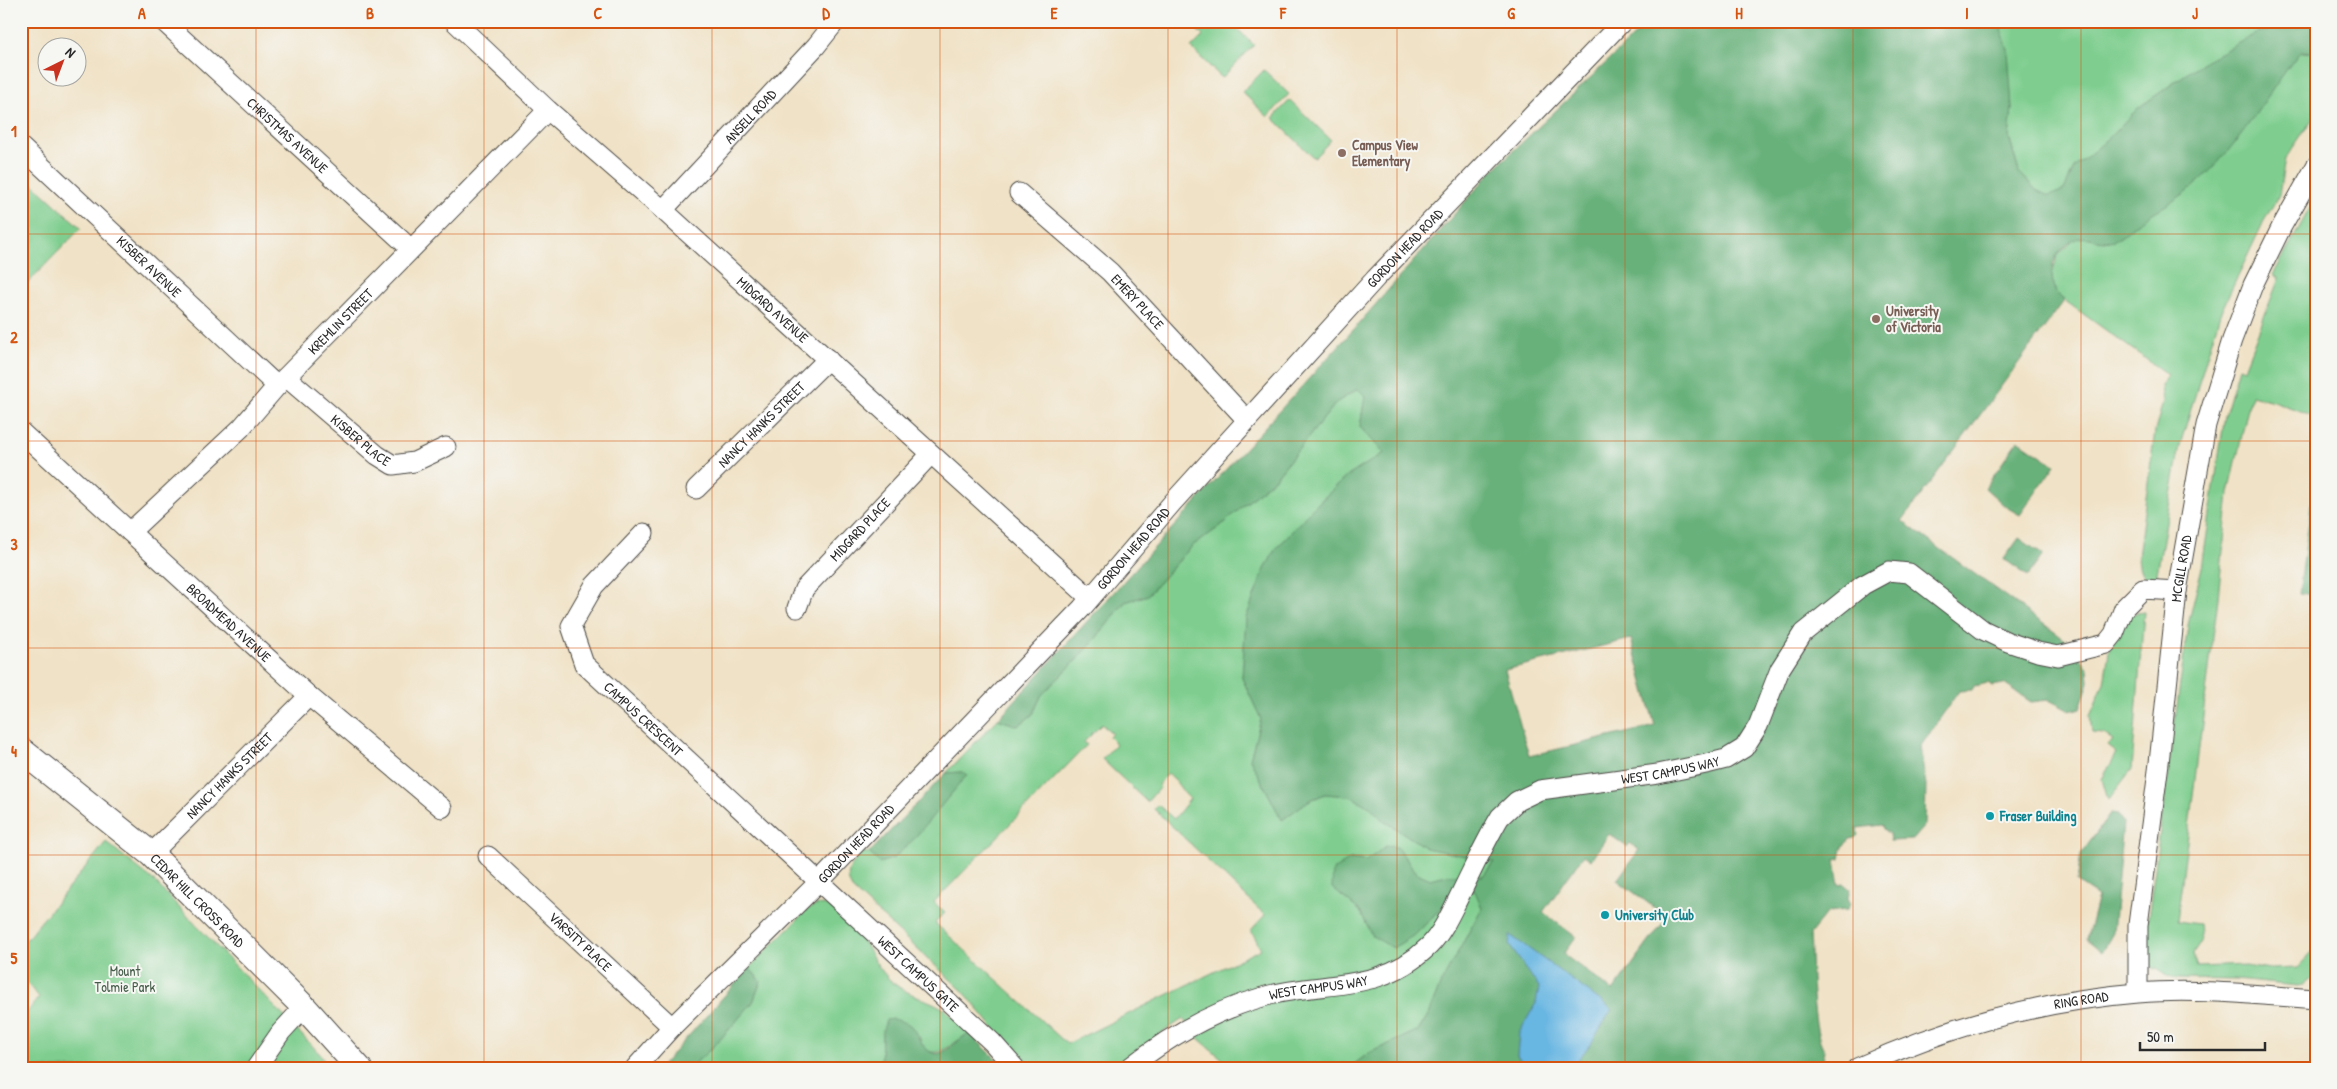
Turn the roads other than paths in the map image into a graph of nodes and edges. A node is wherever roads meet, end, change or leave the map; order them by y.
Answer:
1 (163, 21) edge
2 (454, 21) edge
3 (836, 21) edge
4 (1623, 21) edge
5 (548, 110) junction
6 (21, 147) edge
7 (2316, 166) edge
8 (1019, 193) dead end
9 (663, 210) junction
10 (411, 249) junction
11 (828, 359) junction
12 (282, 382) junction
13 (1247, 420) junction
14 (21, 432) edge
15 (446, 447) dead end
16 (931, 454) junction
17 (696, 489) dead end
18 (130, 532) junction
19 (644, 533) dead end
20 (2177, 591) junction
21 (1090, 598) junction
22 (797, 608) dead end
23 (309, 696) junction
24 (21, 750) edge
25 (442, 808) dead end
26 (151, 854) junction
27 (488, 856) dead end
28 (818, 883) junction
29 (2138, 992) junction
30 (2316, 999) edge
31 (304, 1007) junction
32 (672, 1027) junction
33 (256, 1068) edge
34 (360, 1068) edge
35 (635, 1068) edge
36 (1015, 1068) edge
37 (1129, 1068) edge
38 (1857, 1068) edge

1 - 10 street, CHRISTMAS AVENUE
2 - 5 street, MIDGARD AVENUE
3 - 9 street, ANSELL ROAD
4 - 13 street, GORDON HEAD ROAD
5 - 9 street, MIDGARD AVENUE
5 - 10 street, KREMLIN STREET
6 - 12 street, KISBER AVENUE
7 - 20 street, MCGILL ROAD
8 - 13 street, EMERY PLACE
9 - 11 street, MIDGARD AVENUE
10 - 12 street, KREMLIN STREET
11 - 16 street, MIDGARD AVENUE
11 - 17 street, NANCY HANKS STREET
12 - 15 street, KISBER PLACE
12 - 18 street, KREMLIN STREET
13 - 21 street, GORDON HEAD ROAD
14 - 18 street, BROADMEAD AVENUE
16 - 21 street, MIDGARD AVENUE
16 - 22 street, MIDGARD PLACE
18 - 23 street, BROADMEAD AVENUE
19 - 28 street, CAMPUS CRESCENT
20 - 29 street, MCGILL ROAD
20 - 37 street, WEST CAMPUS WAY
21 - 28 street, GORDON HEAD ROAD
23 - 25 street, BROADMEAD AVENUE
23 - 26 street, NANCY HANKS STREET
24 - 26 main road, CEDAR HILL CROSS ROAD
26 - 31 main road, CEDAR HILL CROSS ROAD
27 - 32 street, VARSITY PLACE
28 - 32 street, GORDON HEAD ROAD
28 - 36 street, WEST CAMPUS GATE
29 - 30 street, RING ROAD
29 - 38 street, RING ROAD
31 - 33 street
31 - 34 main road, CEDAR HILL CROSS ROAD
32 - 35 street, GORDON HEAD ROAD

